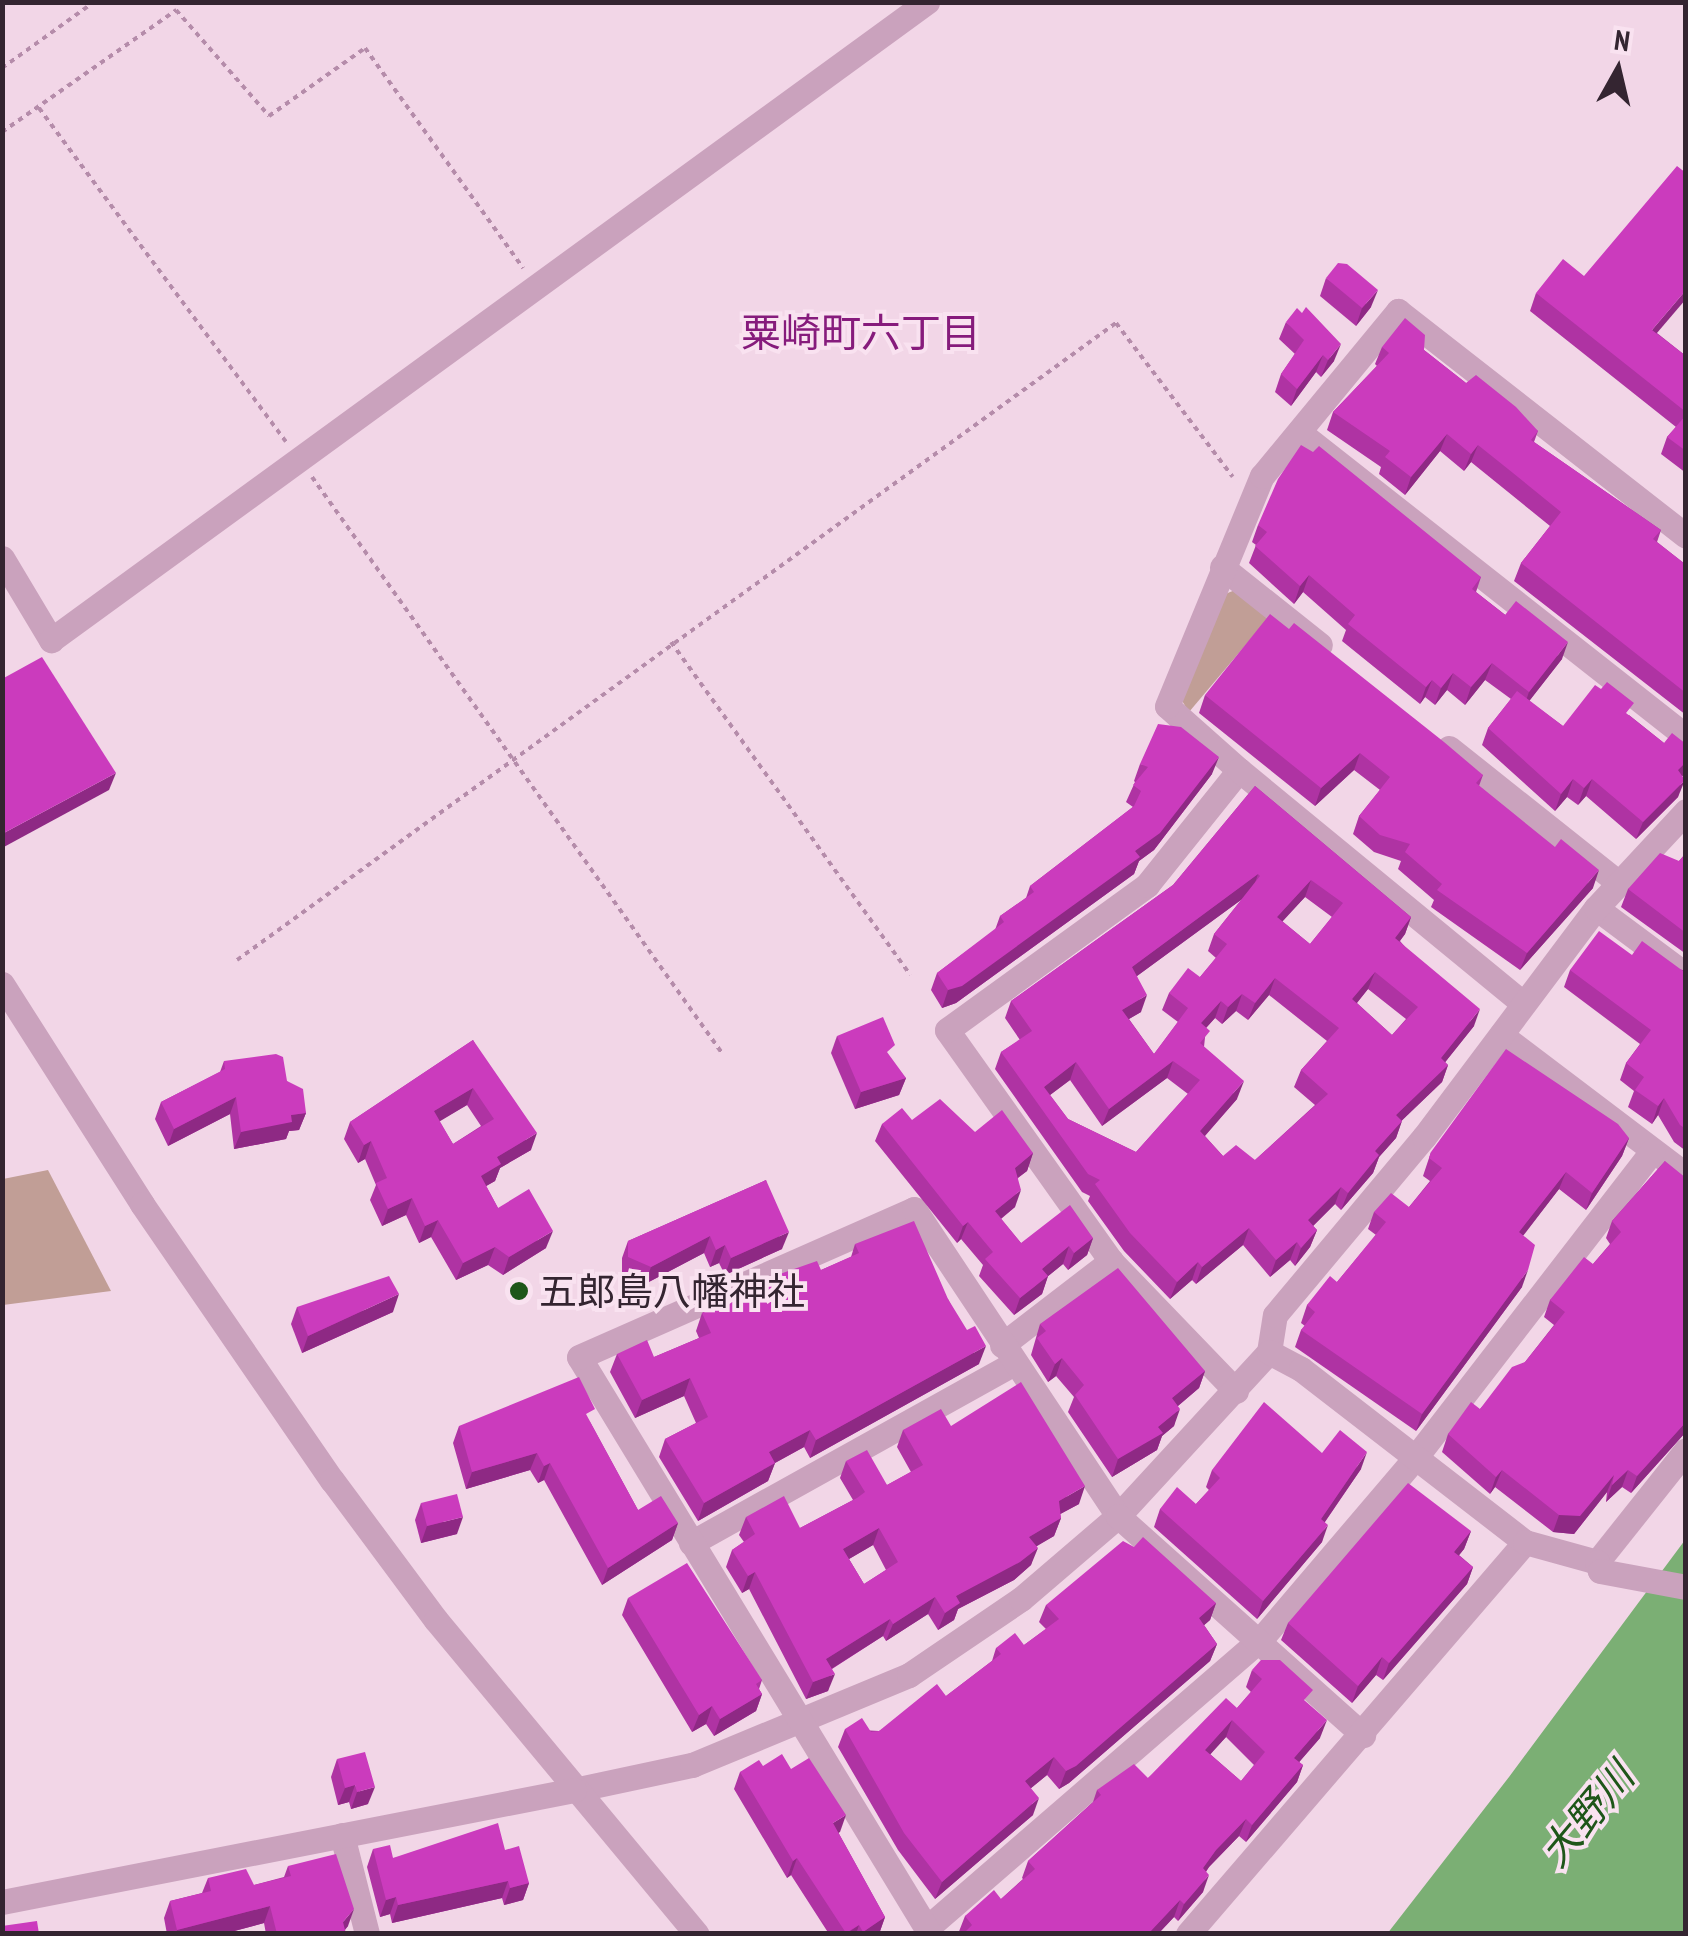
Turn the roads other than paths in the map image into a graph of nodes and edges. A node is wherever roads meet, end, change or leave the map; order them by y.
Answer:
1 (928, 2) edge
2 (1299, 432) junction
3 (1686, 536) edge
4 (2, 558) edge
5 (1222, 567) junction
6 (1344, 664) edge
7 (1420, 725) edge
8 (1686, 736) edge
9 (1239, 770) junction
10 (1686, 811) edge
11 (1619, 884) junction
12 (1596, 908) junction
13 (1686, 975) edge
14 (2, 984) edge
15 (1520, 1002) junction
16 (1501, 1036) junction
17 (1652, 1152) junction
18 (1686, 1175) edge
19 (1110, 1261) junction
20 (1269, 1352) junction
21 (1008, 1354) junction
22 (1236, 1390) junction
23 (1686, 1450) edge
24 (1415, 1458) junction
25 (1118, 1516) junction
26 (1525, 1542) junction
27 (691, 1543) junction
28 (1598, 1567) junction
29 (1686, 1587) edge
30 (1261, 1639) junction
31 (802, 1720) junction
32 (1362, 1734) junction
33 (574, 1790) junction
34 (342, 1835) junction
35 (2, 1902) edge
36 (928, 1931) edge
37 (367, 1934) edge
38 (697, 1934) edge
39 (1188, 1934) edge

1 - 4 street
2 - 3 street
2 - 5 street
2 - 8 street
5 - 6 street
5 - 9 street
7 - 11 street
9 - 15 street
9 - 19 street
10 - 11 street
11 - 12 street
12 - 13 street
12 - 15 street
14 - 33 street
15 - 16 street
16 - 17 street
16 - 20 street
17 - 18 street
17 - 24 street
19 - 21 street
19 - 22 street
20 - 22 street
20 - 24 street
21 - 25 street
21 - 27 street
21 - 27 street
22 - 25 street
23 - 28 street
24 - 26 street
24 - 30 street
25 - 30 street
25 - 31 street
26 - 28 street
26 - 32 street
27 - 31 street
28 - 29 street
30 - 32 street
30 - 36 street
31 - 33 street
31 - 36 street
32 - 39 street
33 - 34 street
33 - 38 street
34 - 35 street
34 - 37 street

